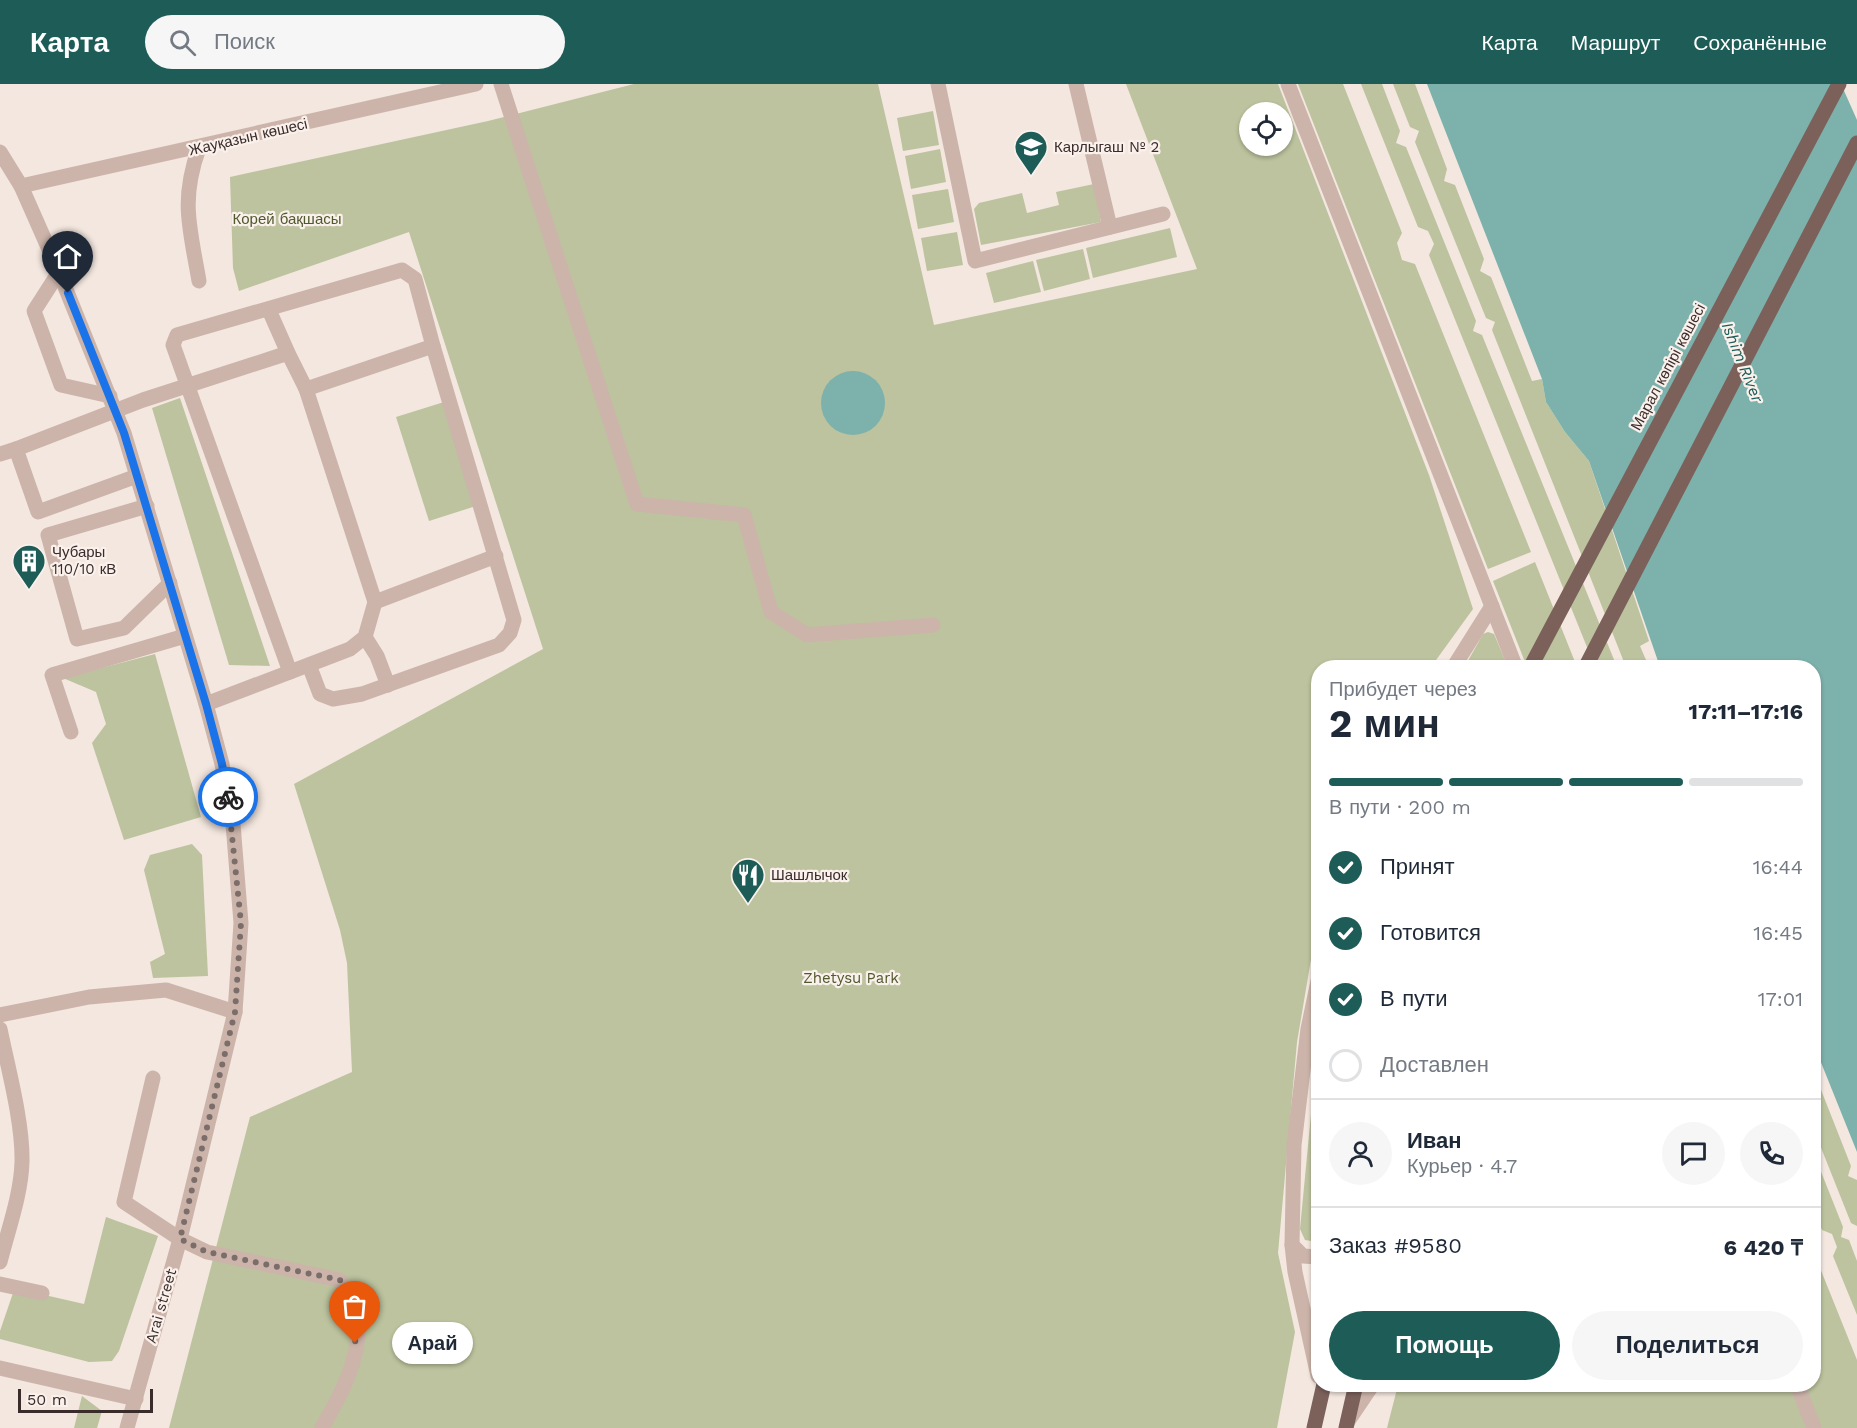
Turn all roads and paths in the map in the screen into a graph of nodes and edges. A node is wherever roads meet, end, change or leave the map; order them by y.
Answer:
1 (476, 84) edge
2 (501, 84) edge
3 (938, 84) edge
4 (1076, 84) edge
5 (1288, 84) edge
6 (1839, 84) edge
7 (1857, 143) edge
8 (199, 148) junction
9 (1, 155) edge
10 (21, 186) junction
11 (1163, 214) dead end
12 (1110, 227) junction
13 (59, 272) junction
14 (199, 281) dead end
15 (269, 310) junction
16 (433, 346) junction
17 (288, 353) junction
18 (186, 384) junction
19 (306, 389) junction
20 (112, 403) junction
21 (16, 449) junction
22 (0, 454) edge
23 (137, 476) junction
24 (147, 506) junction
25 (496, 556) junction
26 (170, 583) junction
27 (375, 602) junction
28 (1492, 606) junction
29 (933, 625) dead end
30 (185, 636) junction
31 (365, 637) junction
32 (1458, 660) edge
33 (1513, 660) edge
34 (1534, 660) edge
35 (1589, 660) edge
36 (309, 665) junction
37 (290, 672) junction
38 (388, 685) junction
39 (206, 704) junction
40 (71, 732) dead end
41 (235, 1012) junction
42 (0, 1015) edge
43 (1311, 1015) edge
44 (0, 1029) edge
45 (153, 1078) dead end
46 (180, 1239) junction
47 (1292, 1245) junction
48 (1311, 1257) edge
49 (0, 1262) edge
50 (0, 1284) edge
51 (42, 1293) dead end
52 (1311, 1344) edge
53 (0, 1368) edge
54 (1321, 1392) edge
55 (1354, 1392) edge
56 (1368, 1392) edge
57 (1800, 1392) edge
58 (136, 1399) junction
59 (1347, 1424) edge
60 (127, 1428) edge
61 (322, 1428) edge
62 (1314, 1428) edge
63 (1814, 1428) edge

1 - 8 street, Жауқазын көшесі
2 - 29 street
3 - 12 street
4 - 12 street
5 - 28 street
6 - 34 main road, Марал көпірі көшесі
7 - 35 main road
8 - 10 street, Жауқазын көшесі
8 - 14 street
9 - 10 street, Arai street
10 - 13 street, Arai street
11 - 12 street
13 - 20 street, Arai street
13 - 20 street
15 - 16 street
15 - 17 street
15 - 18 street
16 - 19 street
16 - 25 street
17 - 18 street
17 - 19 street
18 - 20 street
18 - 37 street
19 - 27 street
20 - 21 street
20 - 23 street, Arai street
21 - 22 street
21 - 23 street
23 - 24 street, Arai street
24 - 26 street, Arai street
24 - 26 street
25 - 27 street
25 - 38 street
26 - 30 street, Arai street
27 - 31 street
28 - 32 street
28 - 33 street
30 - 39 street, Arai street
30 - 40 street
31 - 36 street
31 - 38 street
36 - 37 street
36 - 38 street
37 - 39 street
39 - 41 street, Arai street
41 - 42 street
41 - 46 street, Arai street
43 - 47 street
44 - 49 street
45 - 46 street
46 - 58 street, Arai street
46 - 61 street
47 - 48 street
47 - 52 street
50 - 51 street
53 - 58 street
54 - 62 main road
55 - 59 main road
56 - 59 street
57 - 63 street
58 - 60 street, Arai street

